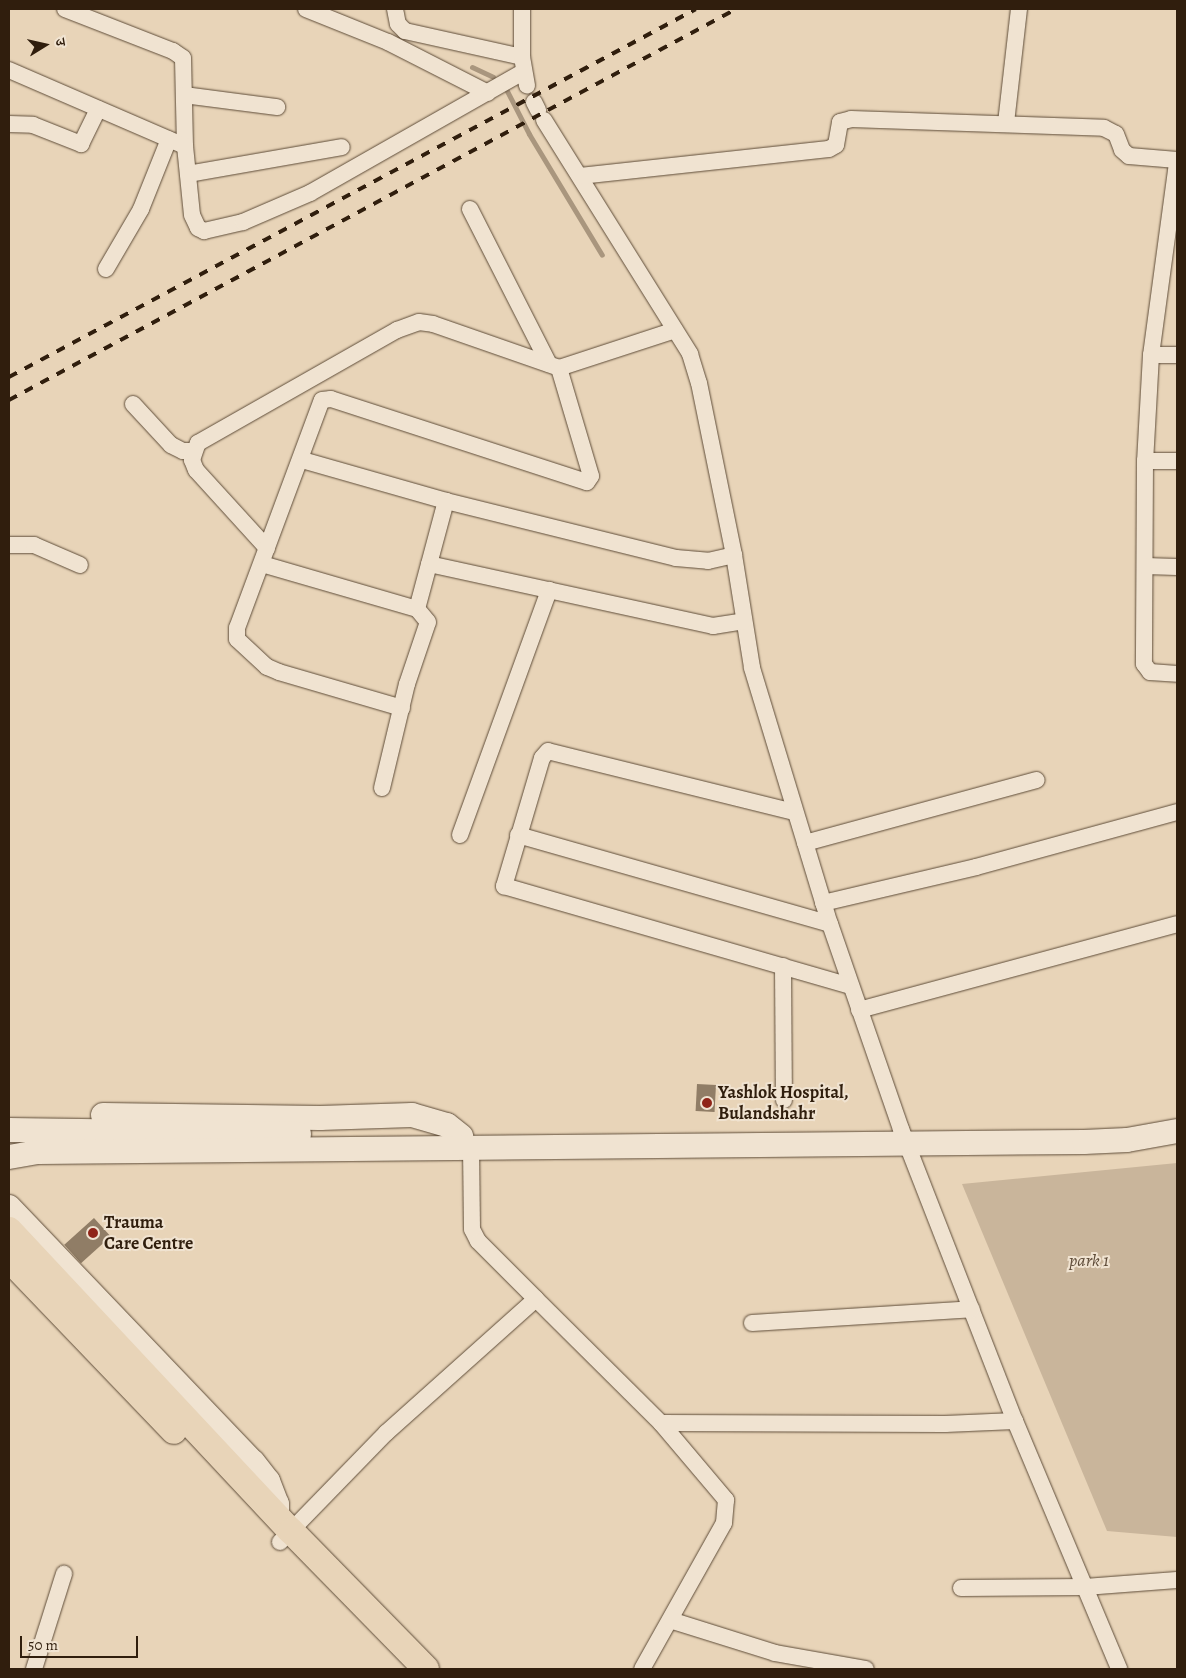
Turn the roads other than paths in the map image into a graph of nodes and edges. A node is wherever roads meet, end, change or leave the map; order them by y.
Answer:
1 (65, 9) edge
2 (306, 9) edge
3 (395, 9) edge
4 (522, 9) edge
5 (1020, 9) edge
6 (9, 70) edge
7 (524, 72) junction
8 (488, 93) junction
9 (184, 95) junction
10 (278, 107) dead end
11 (98, 108) junction
12 (538, 110) dead end
13 (1006, 123) junction
14 (9, 124) edge
15 (169, 139) junction
16 (184, 146) junction
17 (342, 147) dead end
18 (1177, 162) edge
19 (188, 174) junction
20 (580, 176) junction
21 (470, 209) dead end
22 (106, 270) dead end
23 (675, 330) junction
24 (1151, 355) junction
25 (1177, 355) edge
26 (554, 366) junction
27 (133, 404) dead end
28 (193, 451) junction
29 (302, 460) junction
30 (1145, 461) junction
31 (1177, 461) edge
32 (446, 501) junction
33 (9, 545) edge
34 (267, 548) junction
35 (734, 555) junction
36 (262, 564) junction
37 (429, 564) junction
38 (80, 565) dead end
39 (1145, 566) junction
40 (1177, 567) edge
41 (549, 590) junction
42 (417, 609) junction
43 (742, 621) junction
44 (1177, 674) edge
45 (402, 708) junction
46 (1037, 780) dead end
47 (382, 788) dead end
48 (794, 812) junction
49 (1177, 812) edge
50 (460, 835) dead end
51 (518, 836) junction
52 (804, 843) junction
53 (824, 902) junction
54 (830, 924) junction
55 (1177, 924) edge
56 (783, 966) junction
57 (851, 986) junction
58 (859, 1010) junction
59 (784, 1100) dead end
60 (9, 1116) edge
61 (1177, 1116) edge
62 (9, 1130) edge
63 (1177, 1131) edge
64 (904, 1136) junction
65 (461, 1140) junction
66 (9, 1157) edge
67 (9, 1207) edge
68 (9, 1230) edge
69 (9, 1258) edge
70 (536, 1299) junction
71 (972, 1308) junction
72 (752, 1323) dead end
73 (1016, 1421) junction
74 (661, 1423) junction
75 (283, 1529) junction
76 (64, 1574) dead end
77 (1177, 1580) edge
78 (1085, 1587) junction
79 (960, 1588) dead end
80 (670, 1620) junction
81 (34, 1669) edge
82 (407, 1669) edge
83 (426, 1669) edge
84 (642, 1669) edge
85 (866, 1669) edge
86 (1119, 1669) edge

1 - 9 street
2 - 8 street
3 - 7 street
4 - 7 street
5 - 13 street
6 - 11 street
7 - 8 street
8 - 19 street
9 - 10 street
9 - 16 street
11 - 14 street
11 - 15 street
12 - 20 street
13 - 18 street
13 - 20 street
15 - 16 street
15 - 22 street
16 - 19 street
17 - 19 street
18 - 24 street
20 - 23 street
21 - 26 street
23 - 26 street
23 - 35 street
24 - 25 street
24 - 30 street
26 - 28 street
26 - 29 street
27 - 28 street
28 - 34 street
29 - 32 street
29 - 34 street
30 - 31 street
30 - 39 street
32 - 35 street
32 - 37 street
33 - 38 street
34 - 36 street
35 - 43 street
36 - 42 street
36 - 45 street
37 - 41 street
37 - 42 street
39 - 40 street
39 - 44 street
41 - 43 street
41 - 50 street
42 - 45 street
43 - 48 street
45 - 47 street
46 - 52 street
48 - 51 street
48 - 52 street
49 - 53 street
51 - 54 street
51 - 56 street
52 - 53 street
53 - 54 street
54 - 57 street
55 - 58 street
56 - 57 street
56 - 59 street
57 - 58 street
58 - 64 street
60 - 65 street
61 - 64 street
62 - 65 street
63 - 64 street
64 - 65 street
64 - 71 street
65 - 66 street
65 - 70 street
67 - 75 street
68 - 75 main road
69 - 75 main road
70 - 74 street
70 - 75 street
71 - 72 street
71 - 73 street
73 - 74 street
73 - 78 street
74 - 80 street
75 - 82 main road
75 - 83 main road
76 - 81 street
77 - 78 street
78 - 79 street
78 - 86 street
80 - 84 street
80 - 85 street

